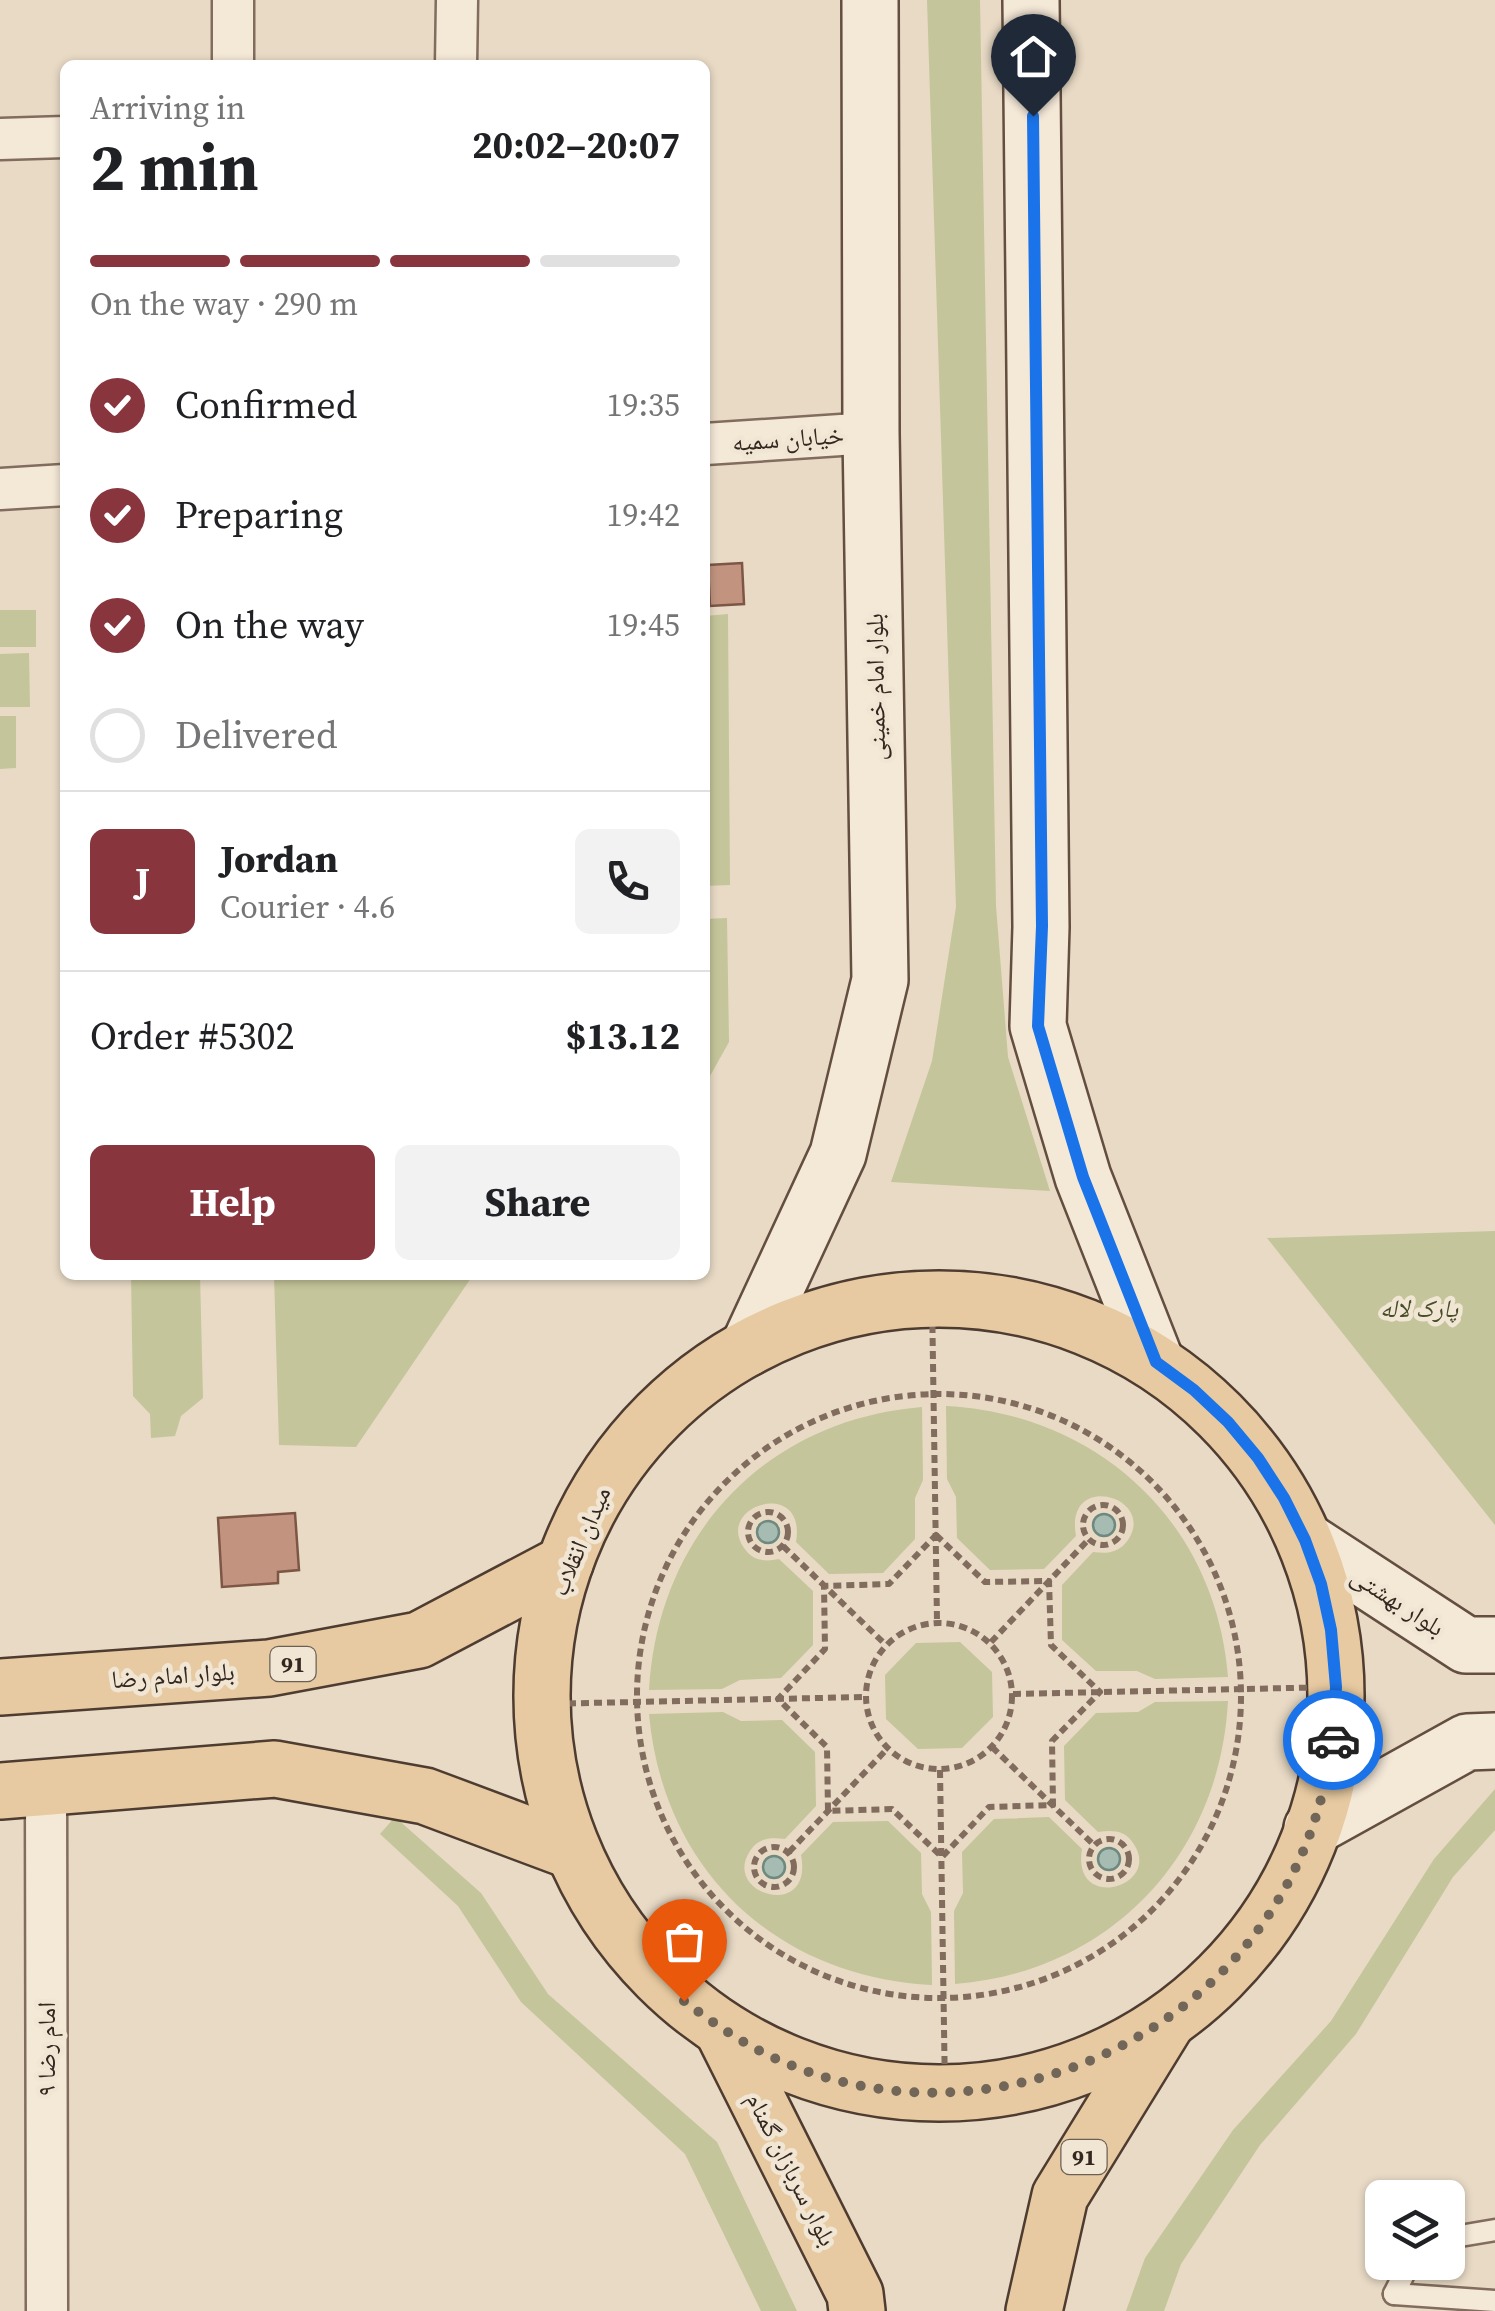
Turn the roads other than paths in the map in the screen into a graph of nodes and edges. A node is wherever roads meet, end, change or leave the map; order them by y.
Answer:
1 (233, 0) edge
2 (457, 0) edge
3 (870, 0) edge
4 (1032, 0) edge
5 (233, 60) edge
6 (456, 60) edge
7 (60, 137) edge
8 (0, 139) edge
9 (871, 433) junction
10 (710, 444) edge
11 (60, 485) edge
12 (0, 489) edge
13 (748, 1348) junction
14 (1156, 1362) junction
15 (1305, 1540) junction
16 (565, 1563) junction
17 (1495, 1645) edge
18 (0, 1686) edge
19 (1495, 1741) edge
20 (23, 1789) edge
21 (1312, 1828) junction
22 (572, 1851) junction
23 (1170, 2017) junction
24 (722, 2029) junction
25 (1495, 2230) edge
26 (1465, 2235) edge
27 (1401, 2280) edge
28 (1394, 2294) junction
29 (1495, 2300) edge
30 (46, 2311) edge
31 (857, 2311) edge
32 (1034, 2311) edge
33 (1413, 2311) edge

1 - 5 street
2 - 6 street
3 - 9 main road, بلوار امام خمینی
4 - 14 main road
7 - 8 street
9 - 10 street, خیابان سمیه
9 - 13 main road, بلوار امام خمینی
11 - 12 street
13 - 14 main road, میدان انقلاب / 91
13 - 16 main road, میدان انقلاب / 91
14 - 15 main road, میدان انقلاب / 91
15 - 17 main road, بلوار بهشتی
15 - 21 main road, میدان انقلاب / 91
16 - 18 main road, بلوار امام رضا / 91
16 - 22 main road, میدان انقلاب / 91
19 - 21 main road
20 - 22 main road
20 - 30 street, امام رضا ۹
21 - 23 main road, میدان انقلاب / 91
22 - 24 main road, میدان انقلاب / 91
23 - 24 main road, میدان انقلاب / 91
23 - 32 main road, 91
24 - 31 main road, بلوار سربازان گمنام / 91
25 - 26 lane
27 - 28 lane
28 - 29 lane
28 - 33 lane

